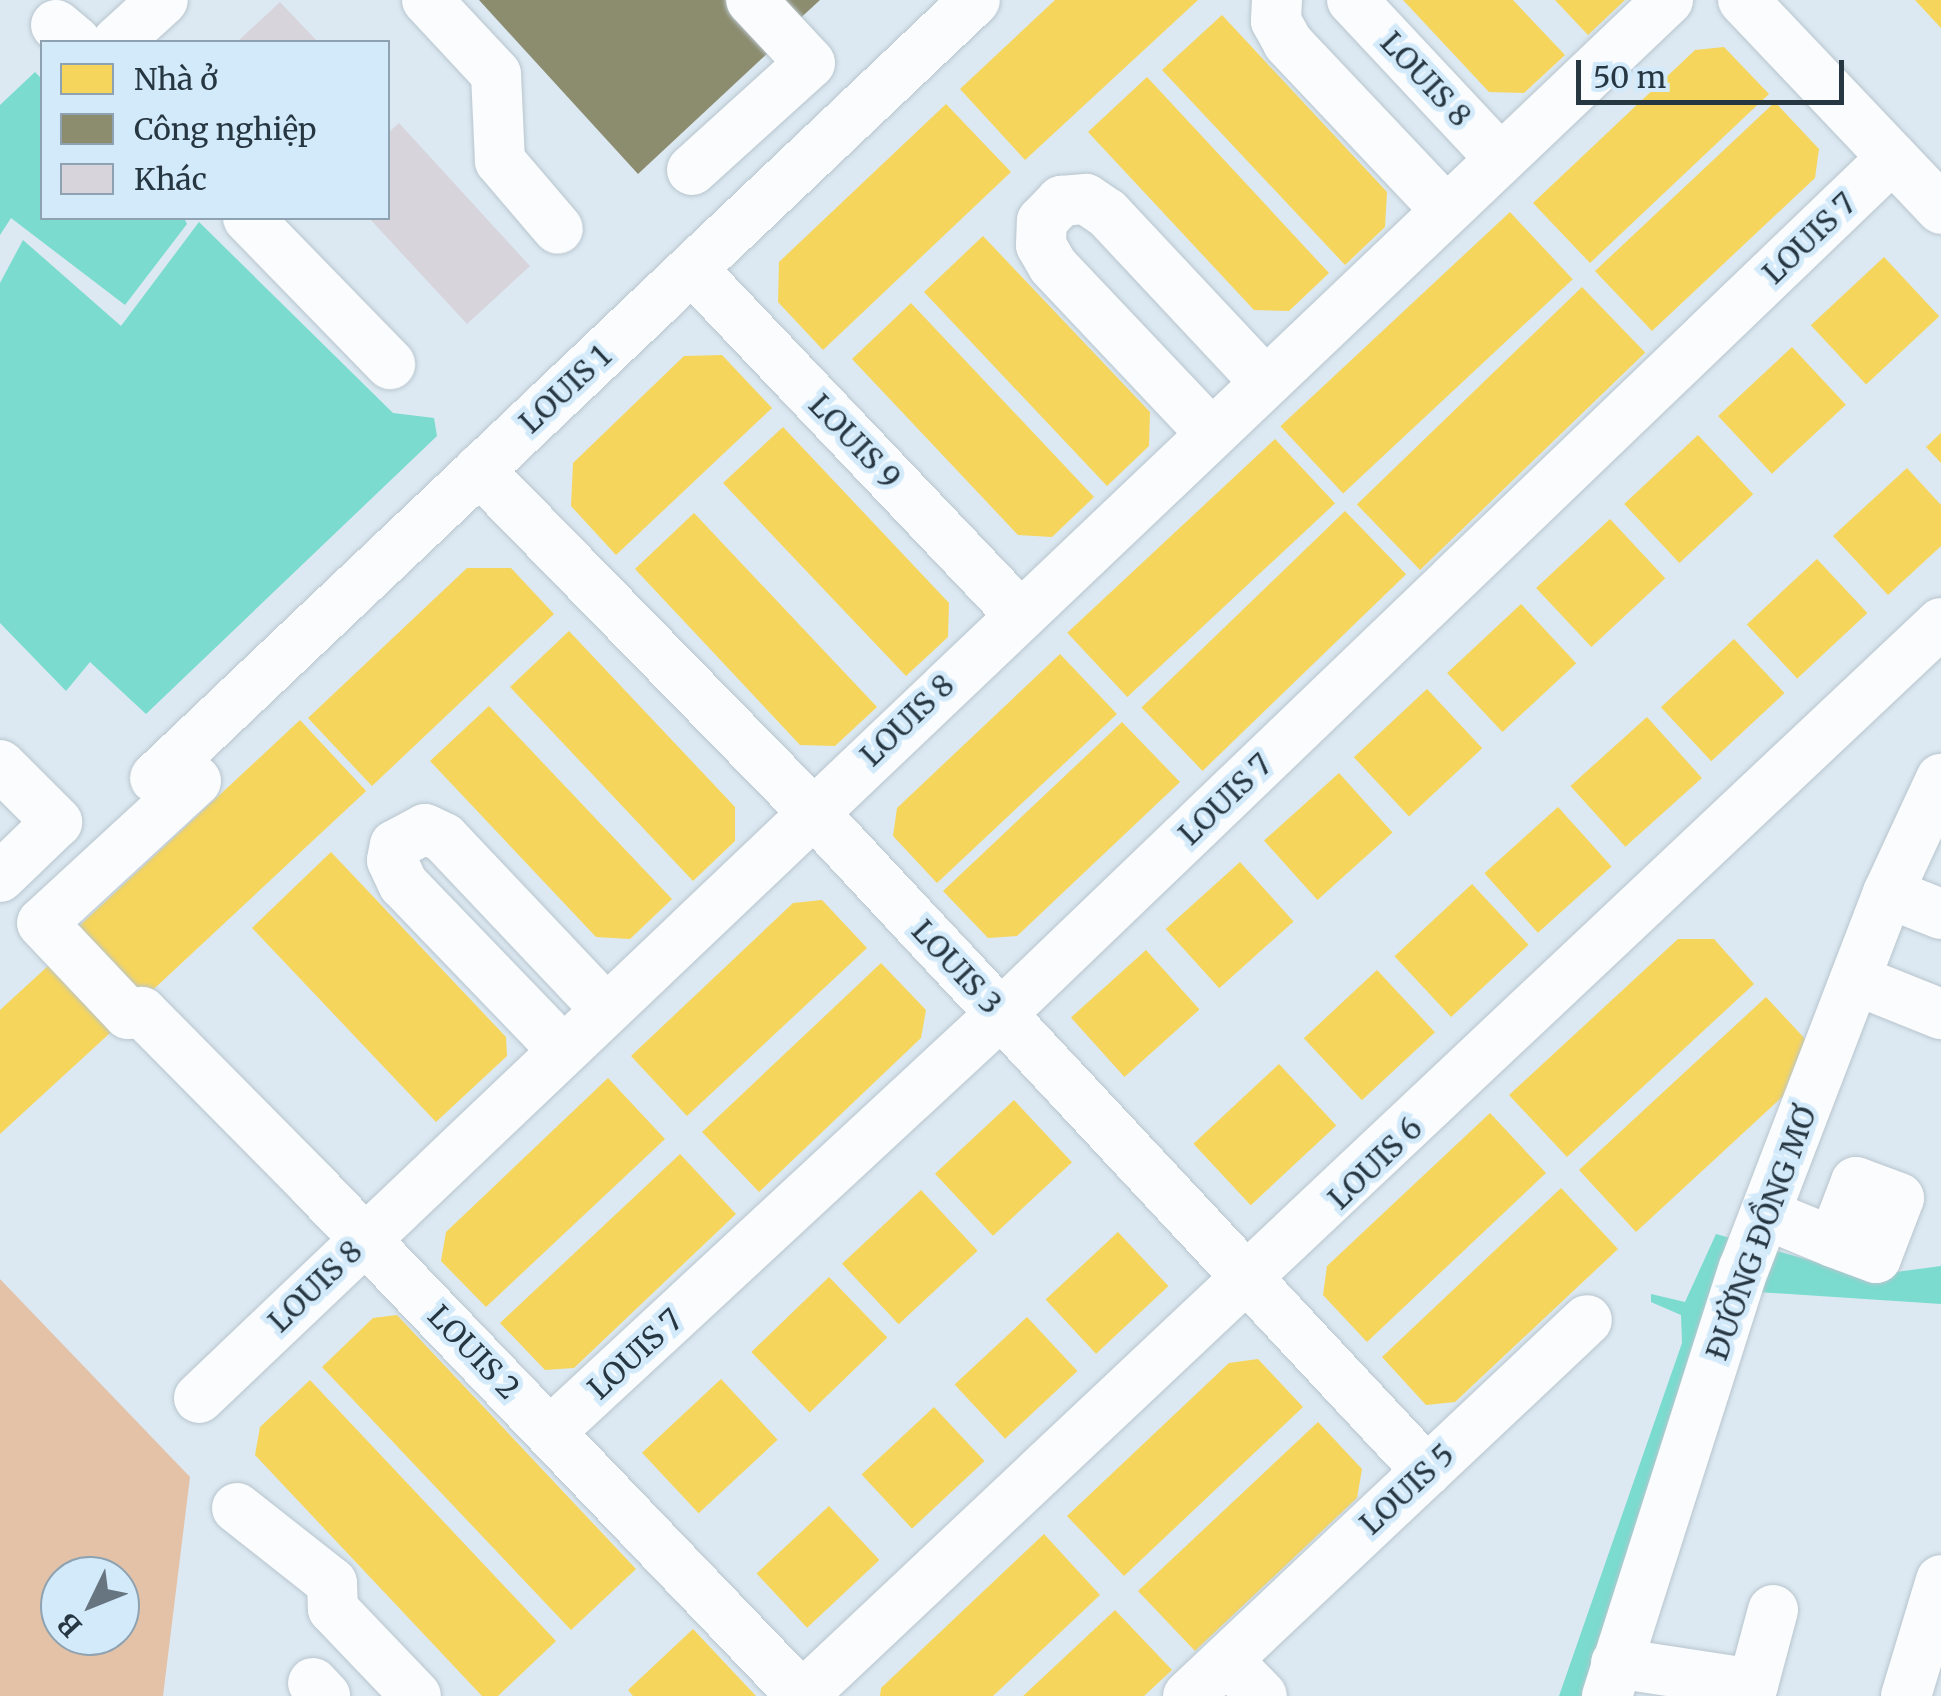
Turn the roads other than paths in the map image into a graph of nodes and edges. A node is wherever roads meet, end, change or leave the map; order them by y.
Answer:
1 (162, 0) edge
2 (427, 0) edge
3 (751, 0) edge
4 (975, 0) edge
5 (1277, 0) edge
6 (1352, 0) edge
7 (1668, 0) edge
8 (1743, 0) edge
9 (119, 40) edge
10 (1500, 158) junction
11 (1892, 158) junction
12 (692, 170) dead end
13 (1445, 209) junction
14 (1941, 209) edge
15 (250, 220) edge
16 (558, 229) dead end
17 (692, 269) junction
18 (390, 364) dead end
19 (1264, 381) junction
20 (1210, 432) junction
21 (479, 470) junction
22 (1019, 614) junction
23 (1941, 624) edge
24 (0, 765) edge
25 (164, 769) joint
26 (1941, 779) edge
27 (812, 811) junction
28 (0, 877) edge
29 (1888, 893) junction
30 (1941, 914) edge
31 (1856, 980) junction
32 (604, 1008) junction
33 (1001, 1014) junction
34 (1941, 1014) edge
35 (562, 1049) junction
36 (1903, 1190) dead end
37 (1765, 1214) junction
38 (365, 1238) junction
39 (1250, 1281) junction
40 (1587, 1320) dead end
41 (199, 1398) dead end
42 (550, 1432) junction
43 (1427, 1470) junction
44 (237, 1508) dead end
45 (1941, 1580) edge
46 (1773, 1610) dead end
47 (1227, 1660) junction
48 (1612, 1680) edge
49 (1919, 1689) edge
50 (1752, 1690) edge
51 (416, 1696) edge
52 (802, 1696) edge
53 (1188, 1696) edge
54 (1262, 1696) edge

1 - 9 street
2 - 16 street
3 - 12 street
4 - 17 street, LOUIS 1
5 - 13 street
6 - 10 street, LOUIS 8
7 - 10 street, LOUIS 8
8 - 11 street
10 - 13 street, LOUIS 8
11 - 14 street
11 - 33 street, LOUIS 7
13 - 19 street, LOUIS 8
15 - 18 street
17 - 21 street, LOUIS 1
17 - 22 street, LOUIS 9
19 - 20 street, LOUIS 8
19 - 20 street
20 - 22 street, LOUIS 8
21 - 25 street, LOUIS 1
21 - 27 street, LOUIS 3
22 - 27 street, LOUIS 8
23 - 39 street, LOUIS 6
24 - 28 street
25 - 38 street, LOUIS 2
26 - 29 street, ĐƯỜNG ĐỒNG MƠ
27 - 32 street, LOUIS 8
27 - 33 street, LOUIS 3
29 - 30 street
29 - 31 street, ĐƯỜNG ĐỒNG MƠ
31 - 34 street
31 - 37 street, ĐƯỜNG ĐỒNG MƠ
32 - 35 street, LOUIS 8
32 - 35 street
33 - 39 street, LOUIS 3
33 - 42 street, LOUIS 7
35 - 38 street, LOUIS 8
36 - 37 street
37 - 48 street, ĐƯỜNG ĐỒNG MƠ
38 - 41 street, LOUIS 8
38 - 42 street, LOUIS 2
39 - 43 street, LOUIS 3
39 - 52 street, LOUIS 6
40 - 43 street, LOUIS 5
42 - 52 street, LOUIS 2
43 - 47 street, LOUIS 5
44 - 51 street
45 - 49 street
46 - 50 street
47 - 53 street, LOUIS 5
47 - 54 street
48 - 50 street

